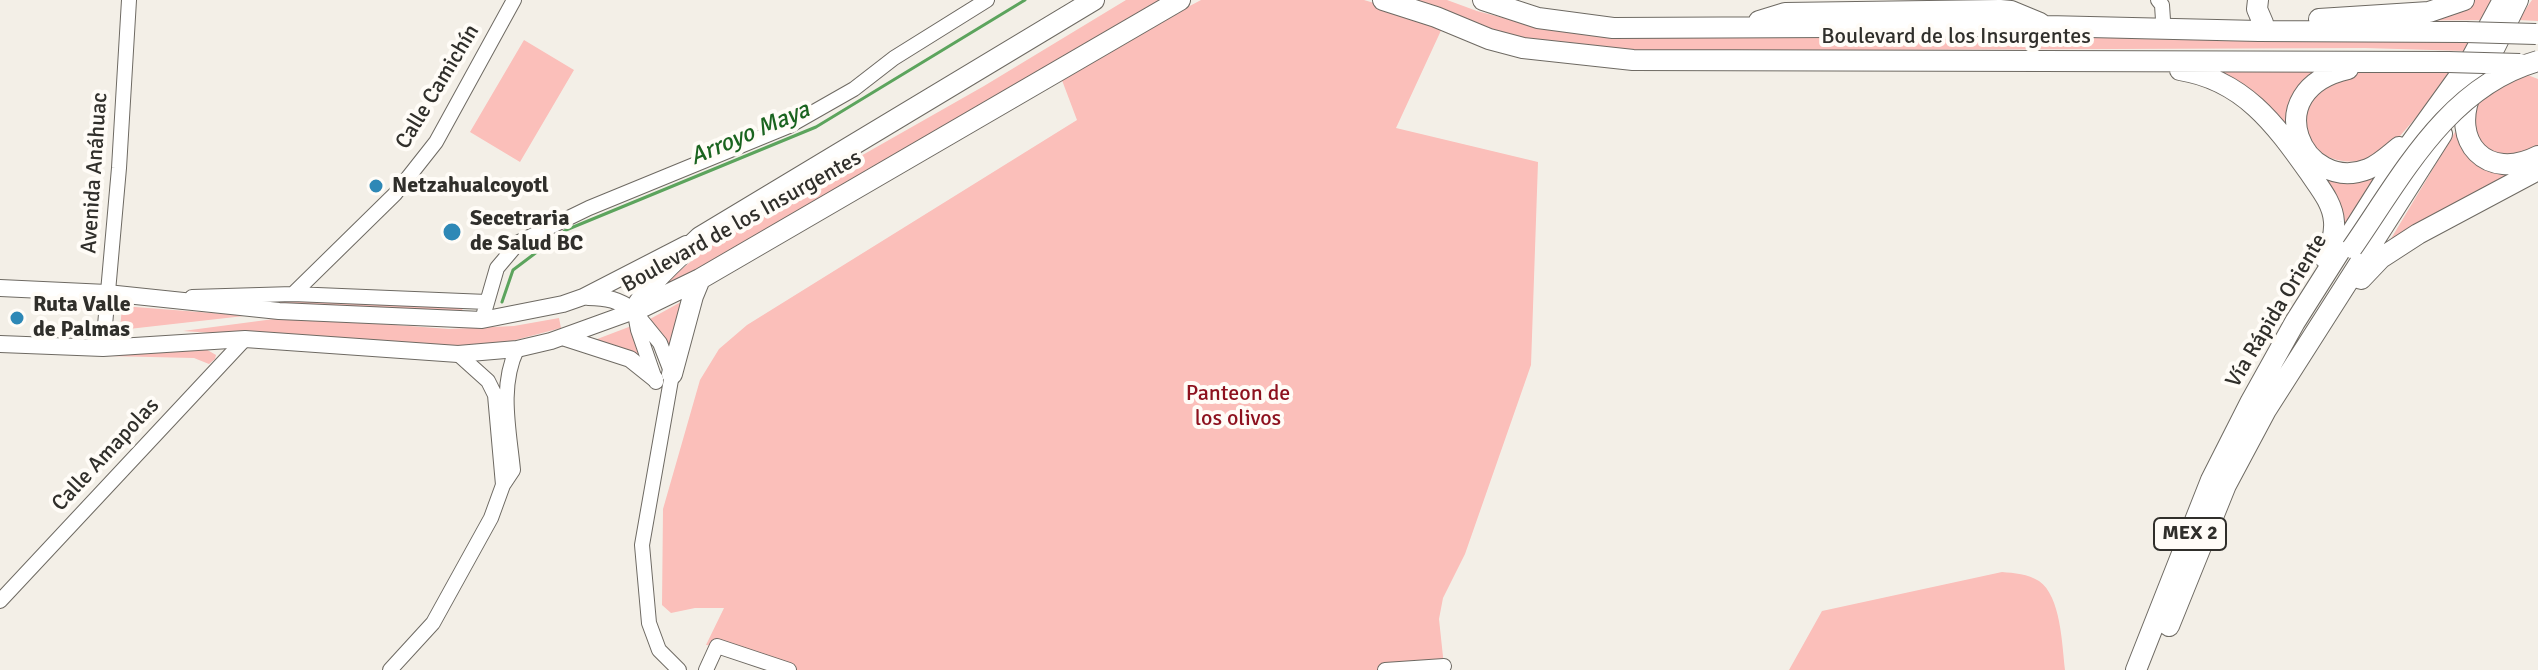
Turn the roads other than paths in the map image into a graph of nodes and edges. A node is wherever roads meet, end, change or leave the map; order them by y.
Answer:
1 (129, 0) edge
2 (514, 0) edge
3 (987, 0) edge
4 (1094, 0) edge
5 (1180, 0) edge
6 (1383, 0) edge
7 (1483, 0) edge
8 (2258, 0) edge
9 (2464, 0) edge
10 (2503, 0) edge
11 (2518, 0) edge
12 (2160, 10) edge
13 (2263, 23) junction
14 (2053, 26) junction
15 (2537, 34) edge
16 (2064, 61) junction
17 (2377, 62) junction
18 (2535, 67) edge
19 (2489, 68) junction
20 (2423, 125) junction
21 (2538, 156) edge
22 (2538, 170) edge
23 (700, 237) junction
24 (700, 279) junction
25 (0, 288) edge
26 (107, 293) junction
27 (293, 294) junction
28 (583, 297) junction
29 (168, 301) junction
30 (487, 302) junction
31 (563, 304) junction
32 (634, 311) junction
33 (482, 320) junction
34 (2295, 322) junction
35 (2315, 335) junction
36 (245, 339) junction
37 (556, 339) junction
38 (0, 344) edge
39 (103, 348) junction
40 (517, 349) junction
41 (458, 354) junction
42 (664, 377) junction
43 (2251, 401) junction
44 (503, 485) junction
45 (0, 601) edge
46 (1444, 666) dead end
47 (390, 670) edge
48 (679, 670) edge
49 (706, 670) edge
50 (789, 670) edge
51 (1385, 670) edge
52 (2136, 670) edge
53 (2151, 670) edge

1 - 26 street, Avenida Anáhuac
2 - 27 street, Calle Camichín
3 - 30 street
4 - 23 highway, Boulevard de los Insurgentes
5 - 24 highway, Boulevard de los Insurgentes
6 - 16 highway, Boulevard de los Insurgentes
7 - 14 highway
8 - 13 highway
9 - 13 highway
10 - 20 highway, Vía Rápida Oriente
11 - 19 highway
12 - 13 highway
12 - 14 highway
14 - 15 highway, Boulevard de los Insurgentes, bridge
16 - 17 highway, Boulevard de los Insurgentes
16 - 34 highway
17 - 19 highway, Boulevard de los Insurgentes, bridge
17 - 20 highway
18 - 19 highway, Boulevard de los Insurgentes, bridge
18 - 43 highway, bridge
19 - 21 highway
19 - 35 highway
20 - 34 highway, Vía Rápida Oriente
22 - 35 highway
23 - 28 main road, Boulevard de los Insurgentes
23 - 32 highway
24 - 32 highway, Boulevard de los Insurgentes
24 - 42 highway
25 - 26 main road, Boulevard de los Insurgentes
26 - 29 main road, Boulevard de los Insurgentes
26 - 39 street, Avenida Anáhuac
27 - 29 street
27 - 30 street
28 - 31 main road, Boulevard de los Insurgentes
28 - 32 main road
29 - 33 main road, Boulevard de los Insurgentes
30 - 33 street
31 - 33 main road, Boulevard de los Insurgentes
31 - 37 main road
32 - 37 main road, Boulevard de los Insurgentes
32 - 42 street
34 - 43 highway, Vía Rápida Oriente
35 - 53 highway, MEX 2
36 - 39 main road, Boulevard de los Insurgentes
36 - 41 main road, Boulevard de los Insurgentes
36 - 45 street, Calle Amapolas
37 - 40 main road, Boulevard de los Insurgentes
37 - 42 main road
38 - 39 main road, Boulevard de los Insurgentes
40 - 41 main road, Boulevard de los Insurgentes
40 - 44 street
41 - 44 street
42 - 48 street
43 - 52 highway, Vía Rápida Oriente / MEX 2
44 - 47 street
46 - 51 street
49 - 50 street

